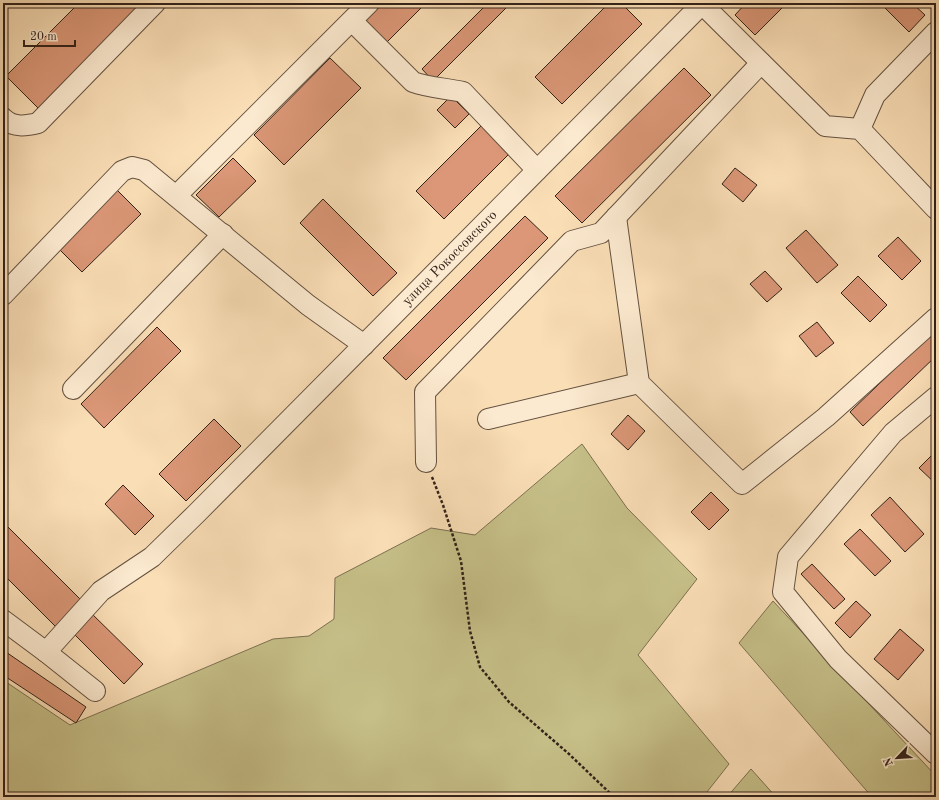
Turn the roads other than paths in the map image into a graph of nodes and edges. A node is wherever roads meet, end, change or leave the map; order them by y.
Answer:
1 (155, 3) edge
2 (369, 3) edge
3 (703, 3) edge
4 (352, 21) junction
5 (936, 32) edge
6 (761, 63) junction
7 (3, 118) edge
8 (860, 129) junction
9 (537, 170) junction
10 (176, 196) junction
11 (936, 209) edge
12 (616, 217) junction
13 (223, 234) junction
14 (3, 295) edge
15 (936, 318) edge
16 (364, 345) junction
17 (639, 383) junction
18 (73, 389) dead end
19 (936, 396) edge
20 (488, 419) dead end
21 (426, 462) road end
22 (3, 620) edge
23 (46, 652) junction
24 (95, 691) dead end
25 (936, 754) edge

1 - 7 street
2 - 4 street
3 - 6 street
3 - 9 street, улица Рокоссовского
4 - 9 street
4 - 10 street
5 - 8 street
6 - 8 street
6 - 12 street
8 - 11 street
9 - 16 street, улица Рокоссовского
10 - 13 street
10 - 14 street
12 - 17 street
12 - 21 street
13 - 16 street
13 - 18 street
15 - 17 street
16 - 23 street, улица Рокоссовского
17 - 20 street
19 - 25 street
22 - 23 street
23 - 24 street

